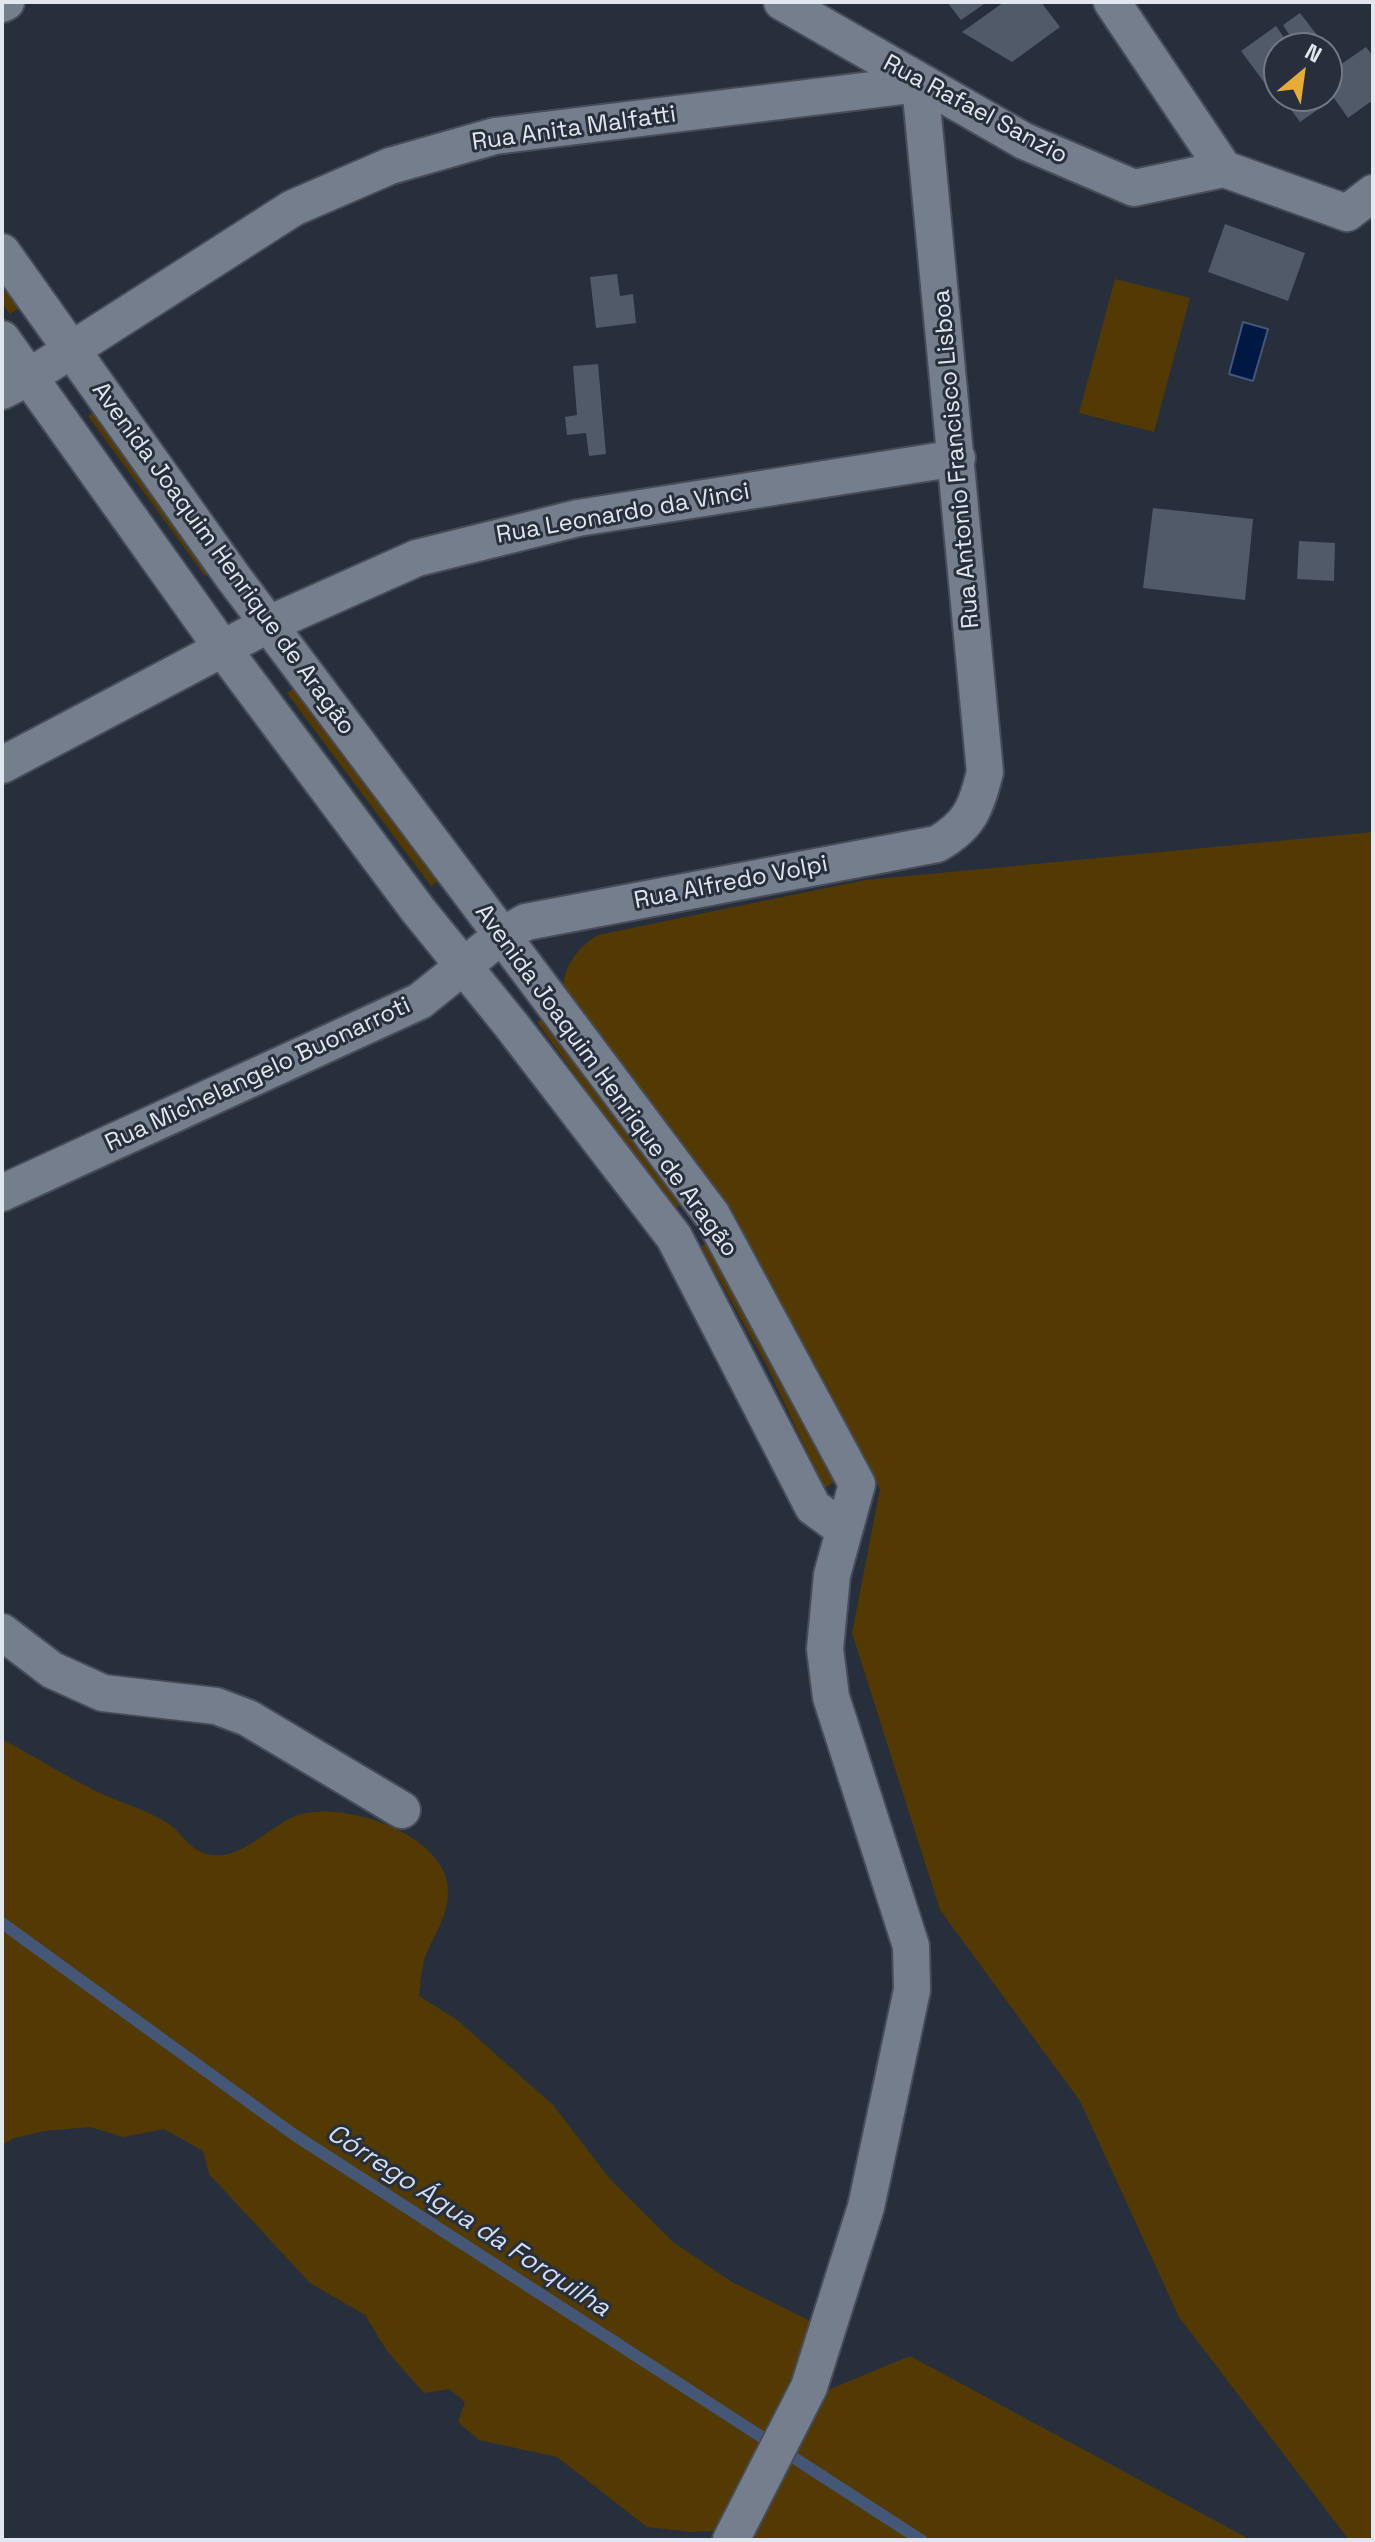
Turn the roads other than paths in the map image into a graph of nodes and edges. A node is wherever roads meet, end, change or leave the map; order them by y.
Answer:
1 (782, 2) edge
2 (1112, 2) edge
3 (920, 84) junction
4 (1224, 169) junction
5 (1373, 193) edge
6 (2, 252) edge
7 (2, 339) edge
8 (72, 349) junction
9 (16, 384) edge
10 (957, 458) junction
11 (269, 624) junction
12 (223, 649) junction
13 (2, 765) edge
14 (961, 830) joint
15 (501, 936) junction
16 (464, 965) junction
17 (2, 1193) edge
18 (712, 1215) junction
19 (674, 1237) junction
20 (843, 1529) junction
21 (2, 1632) edge
22 (402, 1810) dead end
23 (730, 2540) edge

1 - 3 street, Rua Rafael Sanzio
2 - 4 street
3 - 4 street, Rua Rafael Sanzio
3 - 8 street, Rua Anita Malfatti
3 - 10 street, Rua Antonio Francisco Lisboa
4 - 5 street
6 - 8 street, Avenida Joaquim Henrique de Aragão
7 - 9 street, Avenida Joaquim Henrique de Aragão
8 - 9 street, Rua Anita Malfatti
8 - 11 street, Avenida Joaquim Henrique de Aragão
9 - 12 street, Avenida Joaquim Henrique de Aragão
10 - 11 street, Rua Leonardo da Vinci
10 - 14 street, Rua Antonio Francisco Lisboa
11 - 12 street, Rua Leonardo da Vinci
11 - 15 street, Avenida Joaquim Henrique de Aragão
12 - 13 street, Rua Leonardo da Vinci
12 - 16 street, Avenida Joaquim Henrique de Aragão
14 - 15 street, Rua Alfredo Volpi
15 - 16 street, Rua Michelangelo Buonarroti
15 - 18 street, Avenida Joaquim Henrique de Aragão
16 - 17 street, Rua Michelangelo Buonarroti
16 - 19 street, Avenida Joaquim Henrique de Aragão
18 - 19 street
18 - 20 street, Avenida Joaquim Henrique de Aragão
19 - 20 street, Avenida Joaquim Henrique de Aragão
20 - 23 street
21 - 22 street

